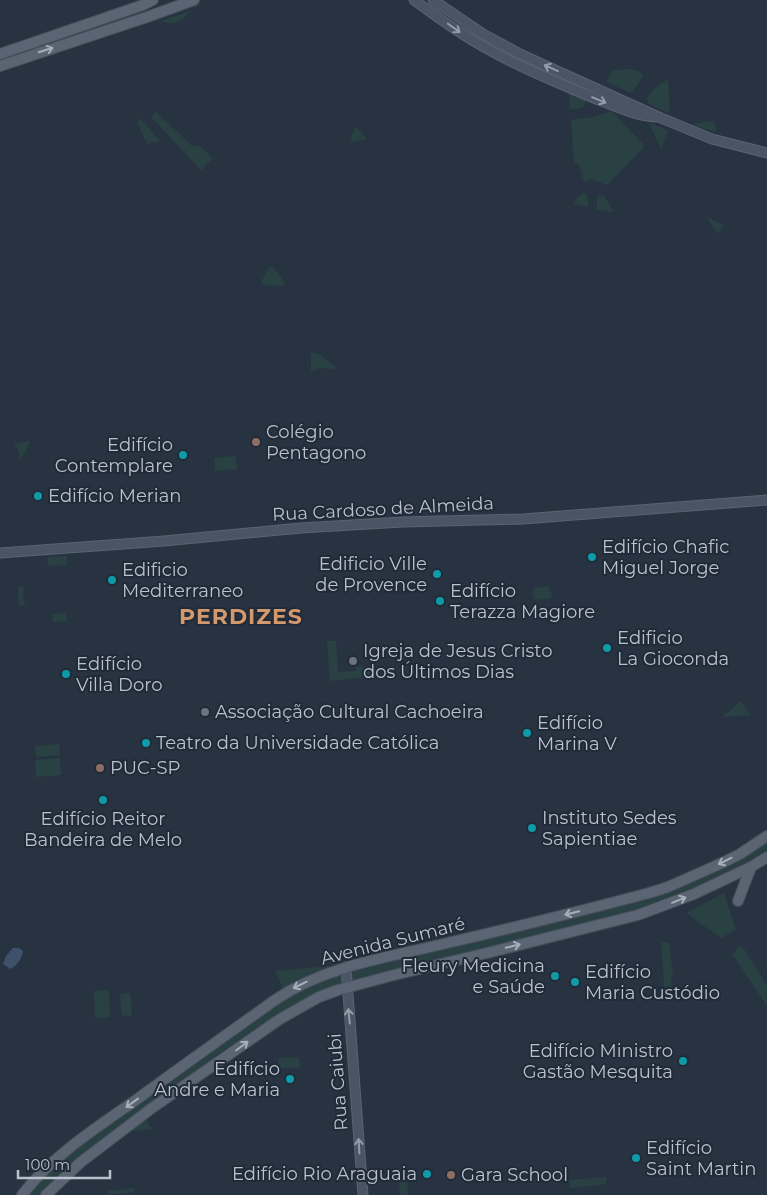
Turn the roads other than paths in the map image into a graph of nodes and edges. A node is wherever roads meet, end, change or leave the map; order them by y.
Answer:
1 (153, 0) edge
2 (194, 0) edge
3 (414, 0) edge
4 (433, 0) edge
5 (0, 54) edge
6 (0, 66) edge
7 (635, 110) junction
8 (767, 153) edge
9 (767, 500) edge
10 (0, 554) edge
11 (767, 836) edge
12 (767, 857) edge
13 (751, 867) junction
14 (738, 902) dead end
15 (346, 967) junction
16 (347, 987) junction
17 (22, 1195) edge
18 (46, 1195) edge
19 (363, 1195) edge

1 - 5 main road
6 -> 2 main road
3 -> 7 main road
7 -> 4 main road
7 - 8 main road
9 - 10 main road, Rua Cardoso de Almeida
11 -> 15 main road, Avenida Sumaré
12 - 13 main road, Avenida Sumaré
13 - 14 main road
16 -> 13 main road, Avenida Sumaré
15 - 16 main road, Rua Caiubi
15 -> 17 main road, Avenida Sumaré
18 -> 16 main road, Avenida Sumaré
19 -> 16 main road, Rua Caiubi

